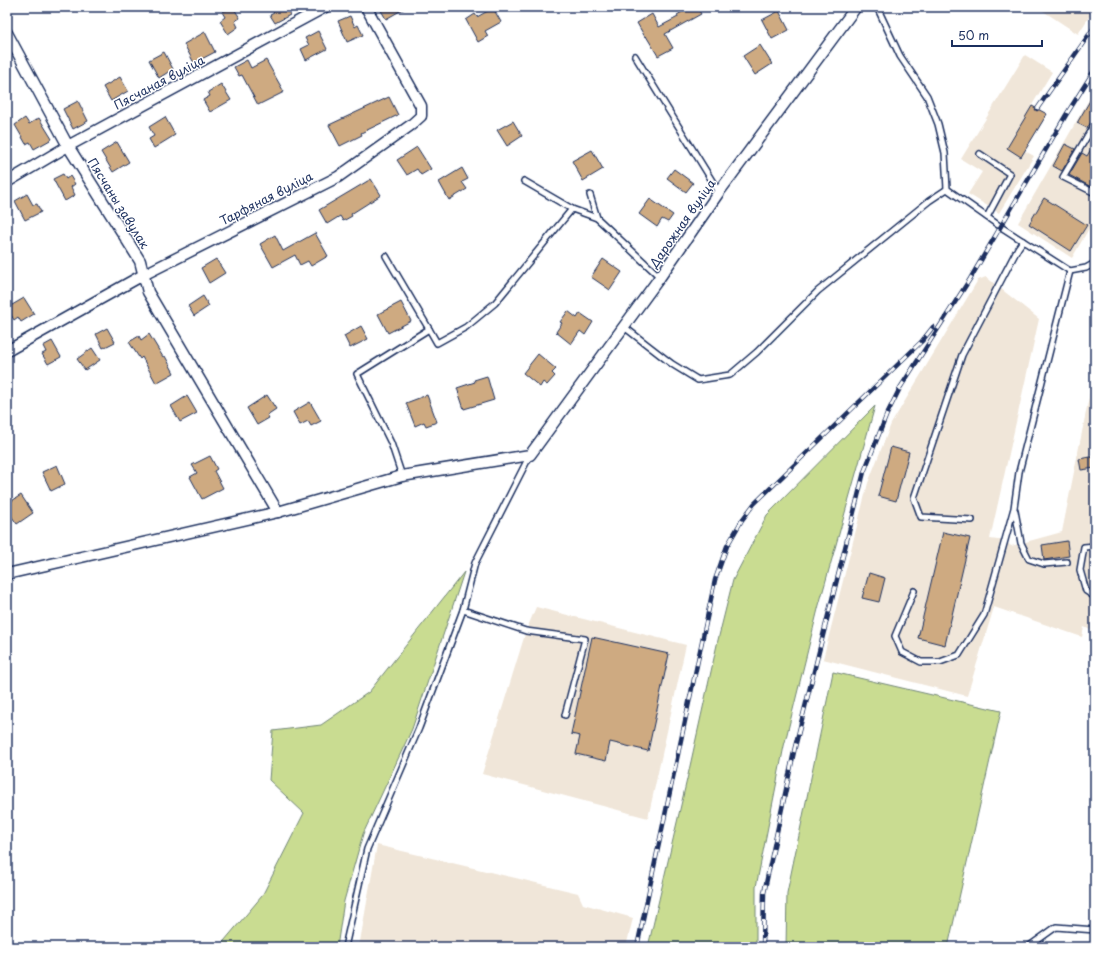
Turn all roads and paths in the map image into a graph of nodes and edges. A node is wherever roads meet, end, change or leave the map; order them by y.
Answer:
1 (325, 7) edge
2 (366, 7) edge
3 (856, 7) edge
4 (876, 7) edge
5 (7, 32) edge
6 (635, 56) dead end
7 (1095, 123) edge
8 (68, 146) junction
9 (980, 154) dead end
10 (524, 181) dead end
11 (7, 182) edge
12 (947, 189) junction
13 (719, 192) junction
14 (1095, 193) edge
15 (590, 195) dead end
16 (572, 209) junction
17 (987, 217) junction
18 (597, 218) junction
19 (1023, 241) junction
20 (386, 256) dead end
21 (1095, 263) edge
22 (1070, 271) junction
23 (143, 275) junction
24 (660, 277) junction
25 (623, 326) junction
26 (429, 329) junction
27 (7, 351) edge
28 (530, 455) junction
29 (402, 476) junction
30 (1014, 508) junction
31 (278, 512) junction
32 (972, 520) dead end
33 (1095, 546) edge
34 (1067, 562) dead end
35 (7, 574) edge
36 (914, 591) dead end
37 (1095, 597) edge
38 (463, 610) junction
39 (565, 715) dead end
40 (1095, 930) edge
41 (344, 947) edge
42 (1028, 947) edge

1 - 8 street, Пясчаная вуліца
2 - 23 street, Тарфяная вуліца
3 - 13 street, Дарожная вуліца
4 - 12 lane
5 - 8 street, Пясчаны завулак
6 - 13 lane
7 - 14 lane
8 - 11 street, Пясчаная вуліца
8 - 23 street, Пясчаны завулак
9 - 17 lane
10 - 16 lane
12 - 17 lane
12 - 25 lane
13 - 24 street, Дарожная вуліца
15 - 18 lane
16 - 18 lane
16 - 26 lane
17 - 19 lane
18 - 24 lane
19 - 22 lane
19 - 32 lane
20 - 26 lane
21 - 22 lane
22 - 30 lane
23 - 27 street, Тарфяная вуліца
23 - 31 street, Пясчаны завулак
24 - 25 street, Дарожная вуліца
25 - 28 street, Дарожная вуліца
26 - 29 lane
28 - 29 street
28 - 38 lane
29 - 31 street
30 - 34 lane
30 - 36 lane
31 - 35 street
33 - 37 lane
38 - 39 lane
38 - 41 lane
40 - 42 lane

